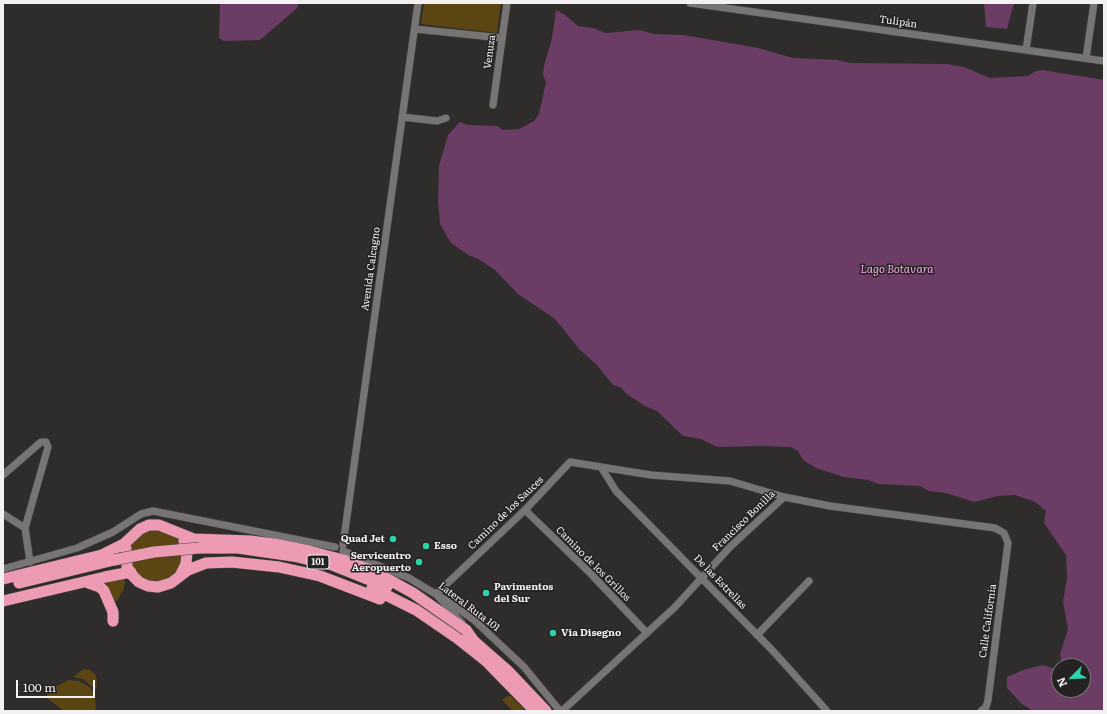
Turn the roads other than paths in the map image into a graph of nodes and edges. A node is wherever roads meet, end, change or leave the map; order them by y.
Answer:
1 (418, 3) edge
2 (507, 3) edge
3 (690, 3) edge
4 (1033, 3) edge
5 (1094, 3) edge
6 (415, 29) junction
7 (502, 38) junction
8 (1026, 50) junction
9 (1086, 58) junction
10 (1104, 61) edge
11 (493, 105) dead end
12 (402, 117) junction
13 (446, 118) dead end
14 (570, 462) joint
15 (601, 467) junction
16 (3, 475) edge
17 (784, 497) junction
18 (525, 510) junction
19 (3, 514) edge
20 (132, 519) junction
21 (24, 528) junction
22 (140, 529) junction
23 (176, 532) junction
24 (1004, 533) joint
25 (129, 540) junction
26 (341, 545) junction
27 (199, 552) junction
28 (30, 562) junction
29 (114, 564) junction
30 (3, 569) edge
31 (131, 572) junction
32 (181, 574) junction
33 (702, 577) junction
34 (3, 579) edge
35 (809, 580) dead end
36 (86, 581) junction
37 (3, 586) edge
38 (3, 594) edge
39 (436, 594) junction
40 (3, 601) edge
41 (114, 621) dead end
42 (443, 628) junction
43 (466, 630) junction
44 (647, 633) junction
45 (757, 635) junction
46 (473, 640) junction
47 (535, 711) edge
48 (546, 711) edge
49 (561, 711) edge
50 (827, 711) edge
51 (981, 711) edge

1 - 6 street, Avenida Calcagno
2 - 7 street, Venuza
3 - 8 street, Tulipán
4 - 8 street
5 - 9 street
6 - 7 street
6 - 12 street, Avenida Calcagno
7 - 11 street, Venuza
8 - 9 street, Tulipán
9 - 10 street, Tulipán
12 - 13 street
12 - 26 street, Avenida Calcagno
14 - 15 street, Francisco Bonilla
14 - 18 street, Camino de los Sauces
15 - 17 street, Francisco Bonilla
15 - 33 street, De las Estrellas
16 - 21 street
17 - 24 street, Francisco Bonilla
17 - 33 street, Francisco Bonilla
18 - 39 street, Camino de los Sauces
18 - 44 street, Camino de los Grillos
19 - 21 street
20 - 22 street
20 - 26 street, Lateral Ruta 101
20 - 28 street, Lateral Ruta 101
21 - 28 street
22 - 23 highway
22 - 25 highway
23 - 32 highway
23 - 43 highway
24 - 51 street, Calle California
25 - 31 highway
25 - 34 highway
26 - 39 street, Lateral Ruta 101
27 - 29 highway, 101, bridge
27 - 42 highway, 101
27 - 46 highway, 101
28 - 30 street, Lateral Ruta 101
29 - 37 highway, 101
29 - 38 highway, 101
31 - 32 highway
31 - 36 highway
32 - 42 highway
33 - 44 street, Francisco Bonilla
33 - 45 street, De las Estrellas
35 - 45 street
36 - 40 highway
36 - 41 highway
39 - 43 street
39 - 49 street, Lateral Ruta 101
42 - 47 highway, 101
43 - 46 highway
44 - 49 street, Francisco Bonilla
45 - 50 street, De las Estrellas
46 - 48 highway, 101

